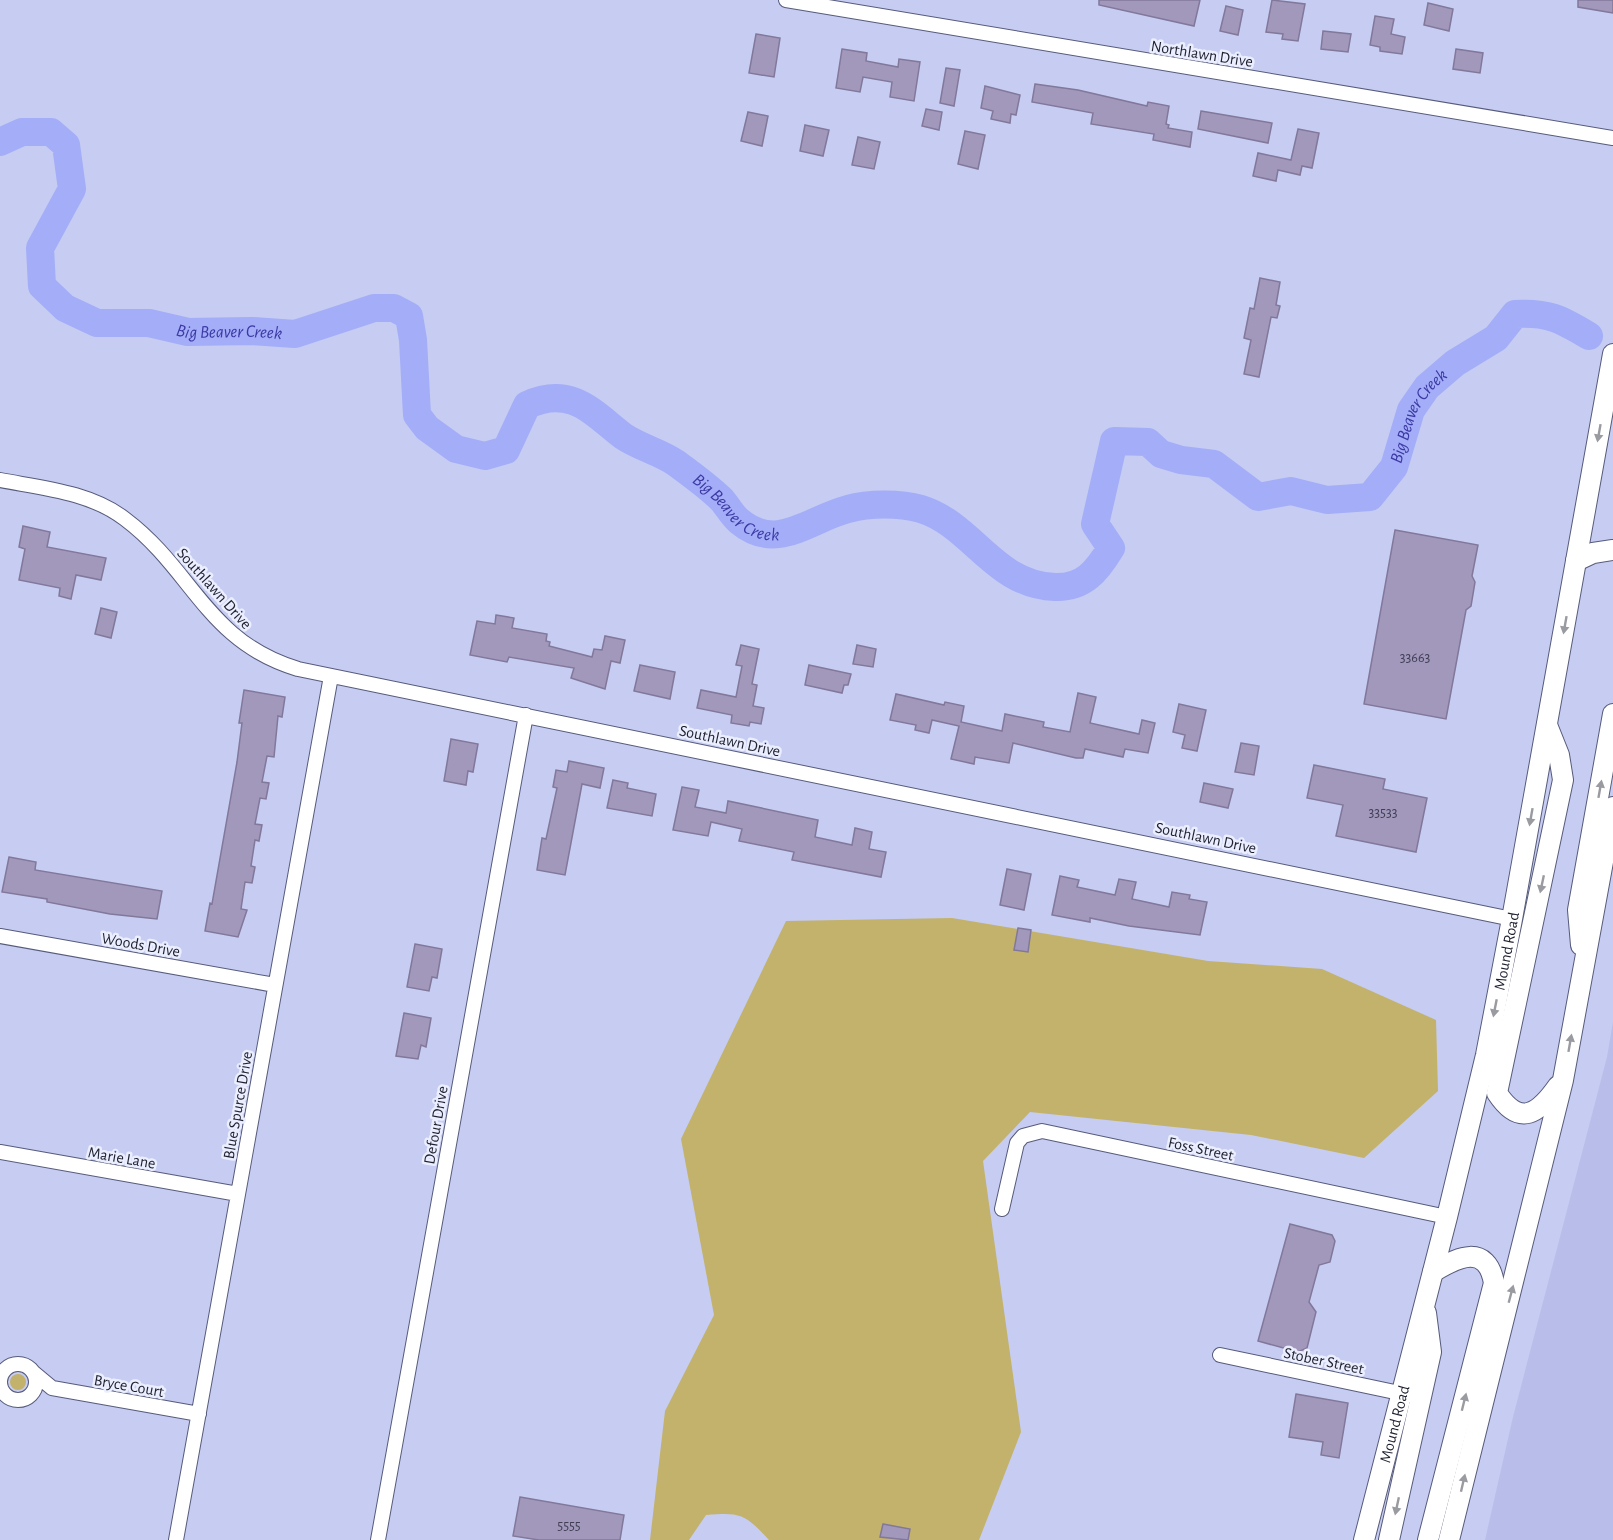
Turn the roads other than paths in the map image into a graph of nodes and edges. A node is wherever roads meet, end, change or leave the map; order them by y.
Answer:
1 (786, 0) edge
2 (1613, 138) edge
3 (1613, 354) edge
4 (0, 480) edge
5 (1613, 550) edge
6 (1576, 561) junction
7 (331, 676) junction
8 (1613, 714) edge
9 (526, 715) junction
10 (1547, 725) junction
11 (1613, 807) edge
12 (1512, 919) junction
13 (0, 936) edge
14 (1583, 972) junction
15 (275, 985) junction
16 (1563, 1080) junction
17 (0, 1152) edge
18 (238, 1194) junction
19 (1002, 1209) dead end
20 (1448, 1217) junction
21 (1433, 1272) junction
22 (1424, 1305) junction
23 (1220, 1355) dead end
24 (34, 1373) junction
25 (52, 1388) junction
26 (1401, 1393) junction
27 (30, 1395) junction
28 (1421, 1397) junction
29 (199, 1414) junction
30 (176, 1540) edge
31 (378, 1540) edge
32 (1364, 1540) edge
33 (1389, 1540) edge
34 (1428, 1540) edge
35 (1449, 1540) edge

1 - 2 street, Northlawn Drive
3 -> 6 main road, Mound Road
4 - 7 street, Southlawn Drive
5 - 6 main road
6 -> 10 main road, Mound Road
7 - 9 street, Southlawn Drive
7 - 15 street, Blue Spurce Drive
14 -> 8 main road
9 - 12 street, Southlawn Drive
9 - 31 street, Defour Drive
10 -> 12 main road, Mound Road
10 -> 16 main road
11 - 14 main road
12 -> 20 main road, Mound Road
13 - 15 street, Woods Drive
16 -> 14 main road
15 - 18 street, Blue Spurce Drive
35 -> 16 main road
17 - 18 street, Marie Lane
18 - 29 street, Blue Spurce Drive
19 - 20 street, Foss Street
20 - 21 main road, Mound Road
21 - 22 main road, Mound Road
34 -> 21 main road
22 - 26 main road, Mound Road
22 - 28 main road
23 - 26 street, Stober Street
24 - 25 street, Bryce Court
24 - 27 street
24 - 27 street, Bryce Court
25 - 27 street, Bryce Court
25 - 29 street, Bryce Court
26 - 28 street, Stober Street
26 - 32 main road, Mound Road
28 -> 33 main road
29 - 30 street, Blue Spurce Drive

